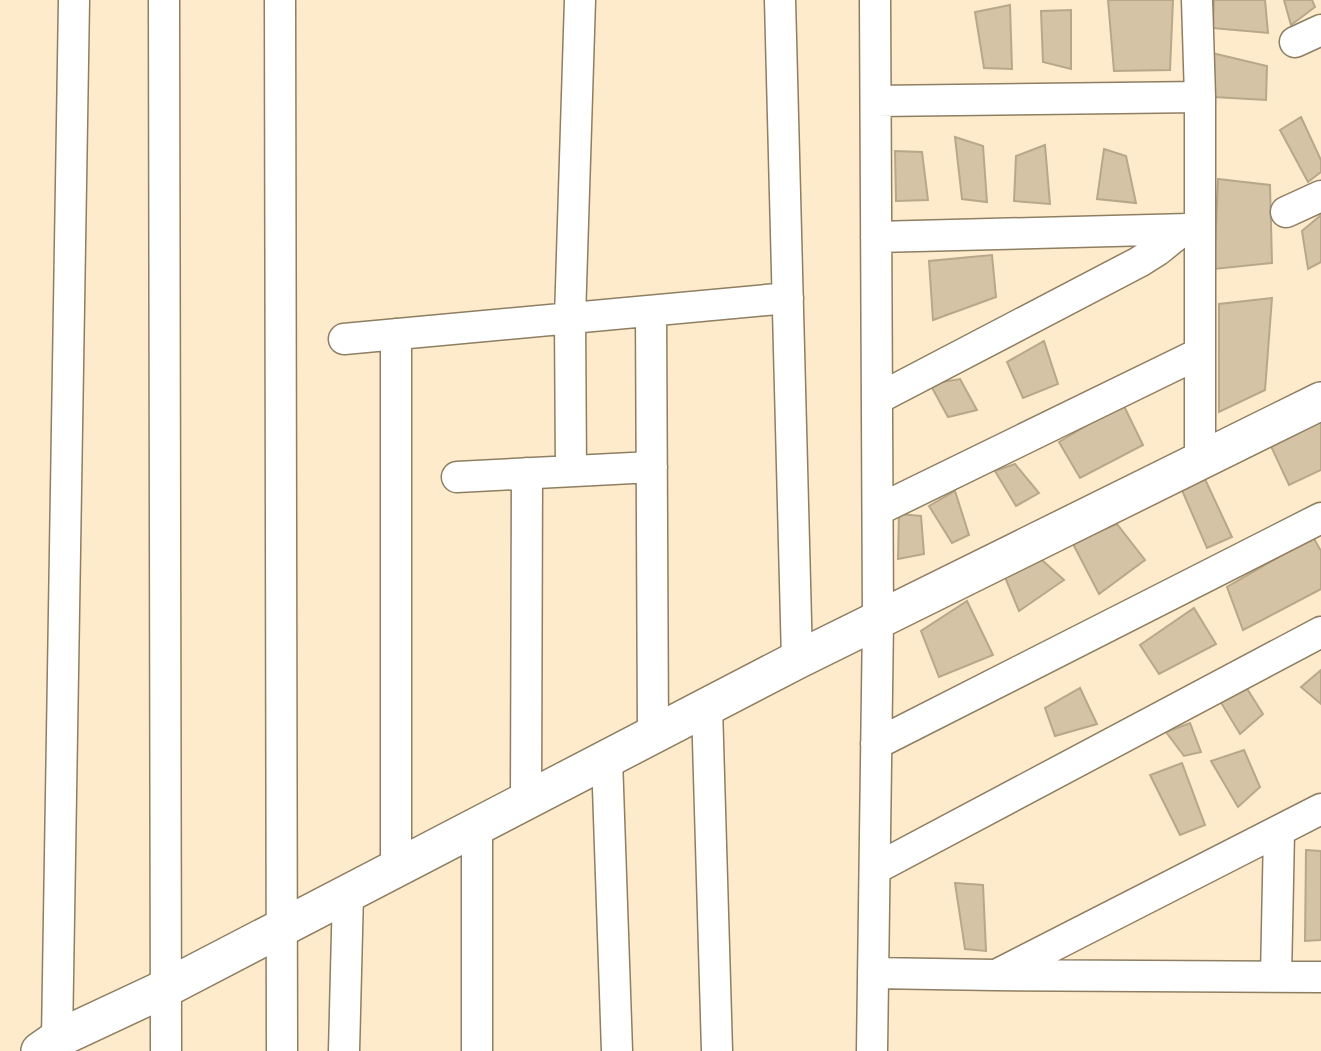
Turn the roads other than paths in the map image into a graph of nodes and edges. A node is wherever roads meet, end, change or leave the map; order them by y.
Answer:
1 (74, 0) edge
2 (164, 0) edge
3 (280, 0) edge
4 (580, 0) edge
5 (780, 0) edge
6 (875, 0) edge
7 (1197, 0) edge
8 (1200, 97) junction
9 (876, 101) junction
10 (1321, 196) edge
11 (1286, 212) dead end
12 (1192, 229) junction
13 (876, 237) junction
14 (788, 298) junction
15 (651, 311) junction
16 (570, 318) junction
17 (396, 334) junction
18 (344, 339) dead end
19 (1200, 353) junction
20 (877, 400) junction
21 (1321, 401) edge
22 (1200, 461) junction
23 (652, 467) junction
24 (571, 471) junction
25 (527, 473) junction
26 (457, 477) dead end
27 (877, 510) junction
28 (1321, 517) edge
29 (878, 620) junction
30 (1321, 632) edge
31 (797, 660) junction
32 (707, 707) junction
33 (653, 735) junction
34 (876, 744) junction
35 (607, 758) junction
36 (526, 801) junction
37 (1321, 809) edge
38 (477, 826) junction
39 (1279, 832) junction
40 (396, 868) junction
41 (874, 869) junction
42 (348, 893) junction
43 (281, 928) junction
44 (873, 972) junction
45 (995, 975) junction
46 (1276, 977) junction
47 (1321, 977) edge
48 (166, 988) junction
49 (49, 1045) edge
50 (166, 1051) edge
51 (282, 1051) edge
52 (344, 1051) edge
53 (477, 1051) edge
54 (617, 1051) edge
55 (717, 1051) edge
56 (872, 1051) edge

1 - 49 street
2 - 48 street
3 - 43 street
4 - 16 street
5 - 14 street
6 - 9 street
7 - 8 street
8 - 9 street
8 - 12 street
9 - 13 street
10 - 11 street
12 - 13 street
12 - 19 street
12 - 20 street
13 - 20 street
14 - 15 street
14 - 31 street
15 - 16 street
15 - 23 street
16 - 17 street
16 - 24 street
17 - 18 street
17 - 40 street
19 - 22 street
19 - 27 street
20 - 27 street
21 - 22 street
22 - 29 street
23 - 24 street
23 - 33 street
24 - 25 street
25 - 26 street
25 - 36 street
27 - 29 street
28 - 34 street
29 - 31 street
29 - 34 street
30 - 41 street
31 - 32 street
32 - 33 street
32 - 55 street
33 - 35 street
34 - 41 street
35 - 36 street
35 - 54 street
36 - 38 street
37 - 39 street
38 - 40 street
38 - 53 street
39 - 45 street
39 - 46 street
40 - 42 street
41 - 44 street
42 - 43 street
42 - 52 street
43 - 48 street
43 - 51 street
44 - 45 street
44 - 56 street
45 - 46 street
46 - 47 street
48 - 49 street
48 - 50 street

